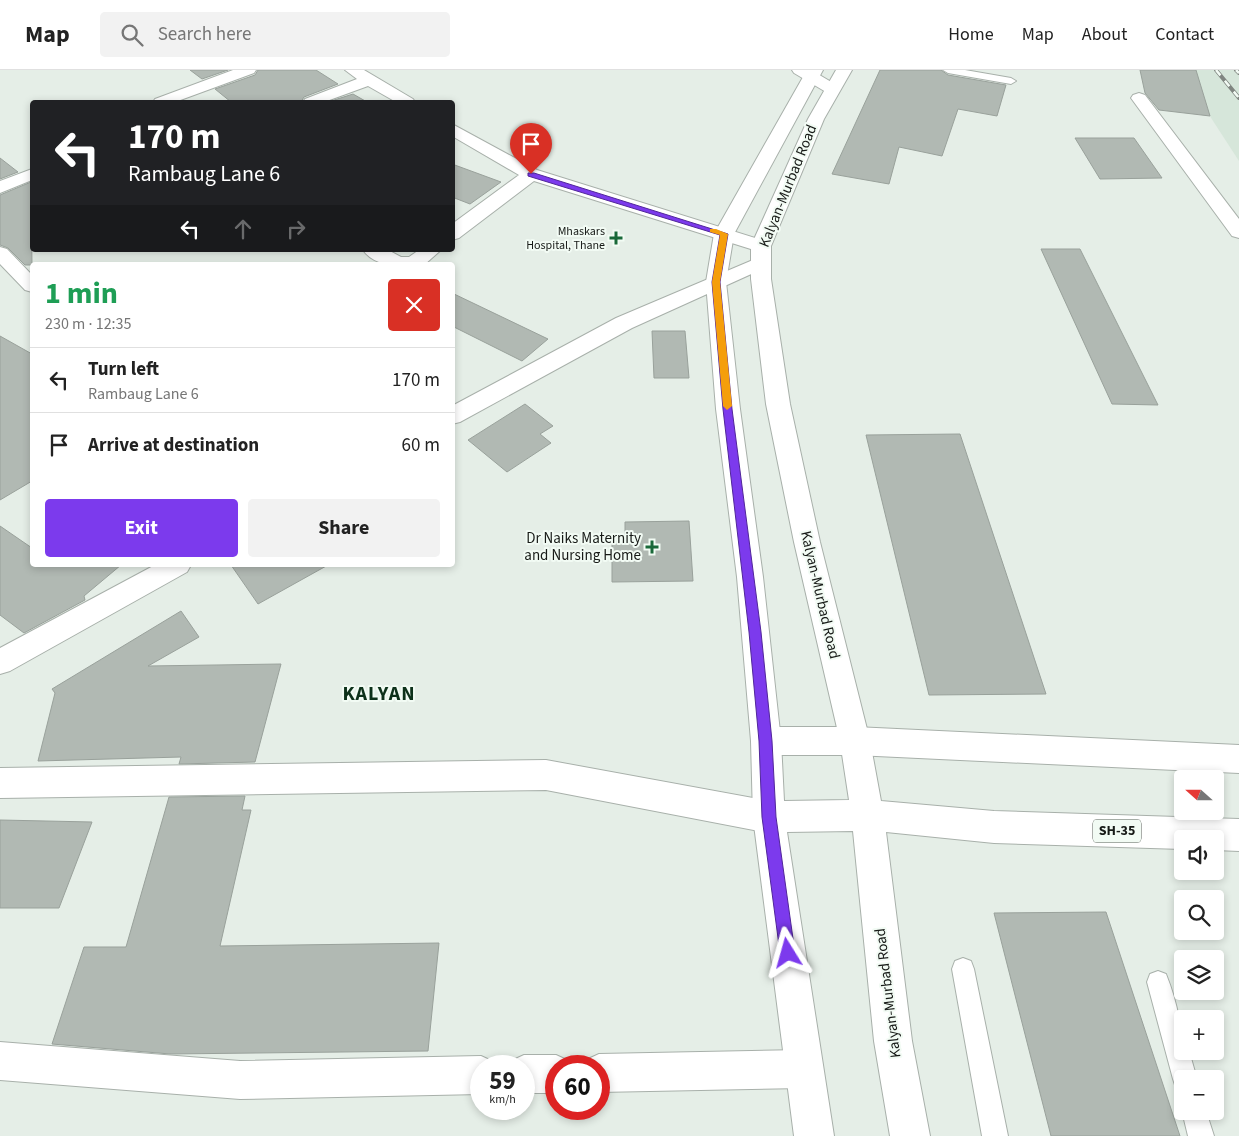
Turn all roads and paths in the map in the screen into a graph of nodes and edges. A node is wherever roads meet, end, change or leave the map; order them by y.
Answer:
1 (248, 70) edge
2 (353, 70) edge
3 (948, 70) edge
4 (821, 75) edge
5 (369, 80) junction
6 (1011, 81) dead end
7 (1139, 98) dead end
8 (166, 100) edge
9 (316, 100) edge
10 (404, 100) edge
11 (804, 115) junction
12 (455, 131) edge
13 (531, 174) junction
14 (30, 175) edge
15 (0, 188) edge
16 (455, 232) edge
17 (1239, 232) edge
18 (724, 234) junction
19 (377, 252) edge
20 (428, 252) edge
21 (0, 253) edge
22 (760, 254) junction
23 (395, 262) edge
24 (415, 262) edge
25 (716, 282) junction
26 (30, 284) edge
27 (455, 414) edge
28 (174, 567) edge
29 (0, 662) edge
30 (766, 741) junction
31 (855, 741) junction
32 (1239, 759) edge
33 (0, 783) edge
34 (868, 815) junction
35 (769, 817) junction
36 (1239, 835) edge
37 (963, 969) dead end
38 (1158, 982) dead end
39 (0, 1060) edge
40 (803, 1069) junction
41 (1182, 1070) edge
42 (610, 1073) edge
43 (470, 1075) edge
44 (1197, 1120) edge
45 (814, 1136) edge
46 (910, 1136) edge
47 (995, 1136) edge
48 (1201, 1136) edge

1 - 8 street
2 - 5 street
3 - 6 lane
4 - 11 street, Kalyan-Murbad Road
5 - 9 street
5 - 10 street
7 - 17 street
11 - 18 street, Kalyan-Murbad Road
11 - 22 street, Kalyan-Murbad Road
12 - 13 street
13 - 16 street
13 - 18 street
14 - 15 street
18 - 22 street
18 - 25 street, Kalyan-Murbad Road
19 - 23 street
20 - 24 street
21 - 26 street
22 - 25 street
22 - 31 street, Kalyan-Murbad Road
25 - 27 street
25 - 30 street, Kalyan-Murbad Road
28 - 29 street
30 - 31 street
30 - 35 street, Kalyan-Murbad Road
31 - 32 street
31 - 34 street, Kalyan-Murbad Road
33 - 35 street
34 - 35 street, SH-35
34 - 36 street, SH-35
34 - 46 street, Kalyan-Murbad Road
35 - 40 street, Kalyan-Murbad Road
37 - 47 lane
38 - 41 lane
39 - 43 street
40 - 42 street
40 - 45 street, Kalyan-Murbad Road
44 - 48 lane

